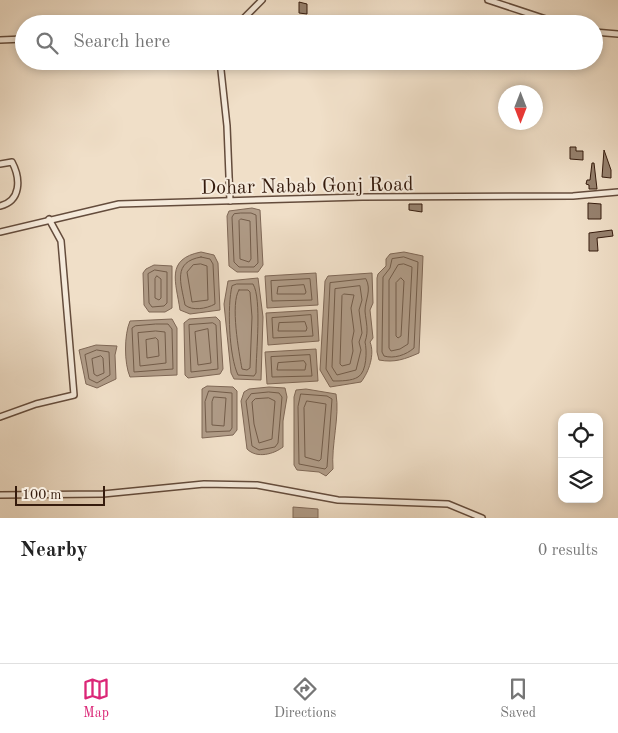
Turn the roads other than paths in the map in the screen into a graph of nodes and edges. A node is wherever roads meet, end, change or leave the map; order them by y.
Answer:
1 (262, 0) edge
2 (488, 0) edge
3 (247, 15) edge
4 (534, 15) edge
5 (603, 33) edge
6 (618, 34) edge
7 (0, 40) edge
8 (15, 40) edge
9 (221, 70) edge
10 (0, 164) edge
11 (618, 192) edge
12 (230, 201) junction
13 (0, 206) edge
14 (49, 219) junction
15 (0, 232) edge
16 (0, 416) edge
17 (0, 495) edge
18 (482, 518) edge

1 - 3 street
2 - 4 street
5 - 6 street
7 - 8 street
9 - 12 street
10 - 13 street
11 - 12 street, Dohar Nabab Gonj Road
12 - 14 street, Dohar Nabab Gonj Road
14 - 15 street, Dohar Nabab Gonj Road
14 - 16 street
17 - 18 street

